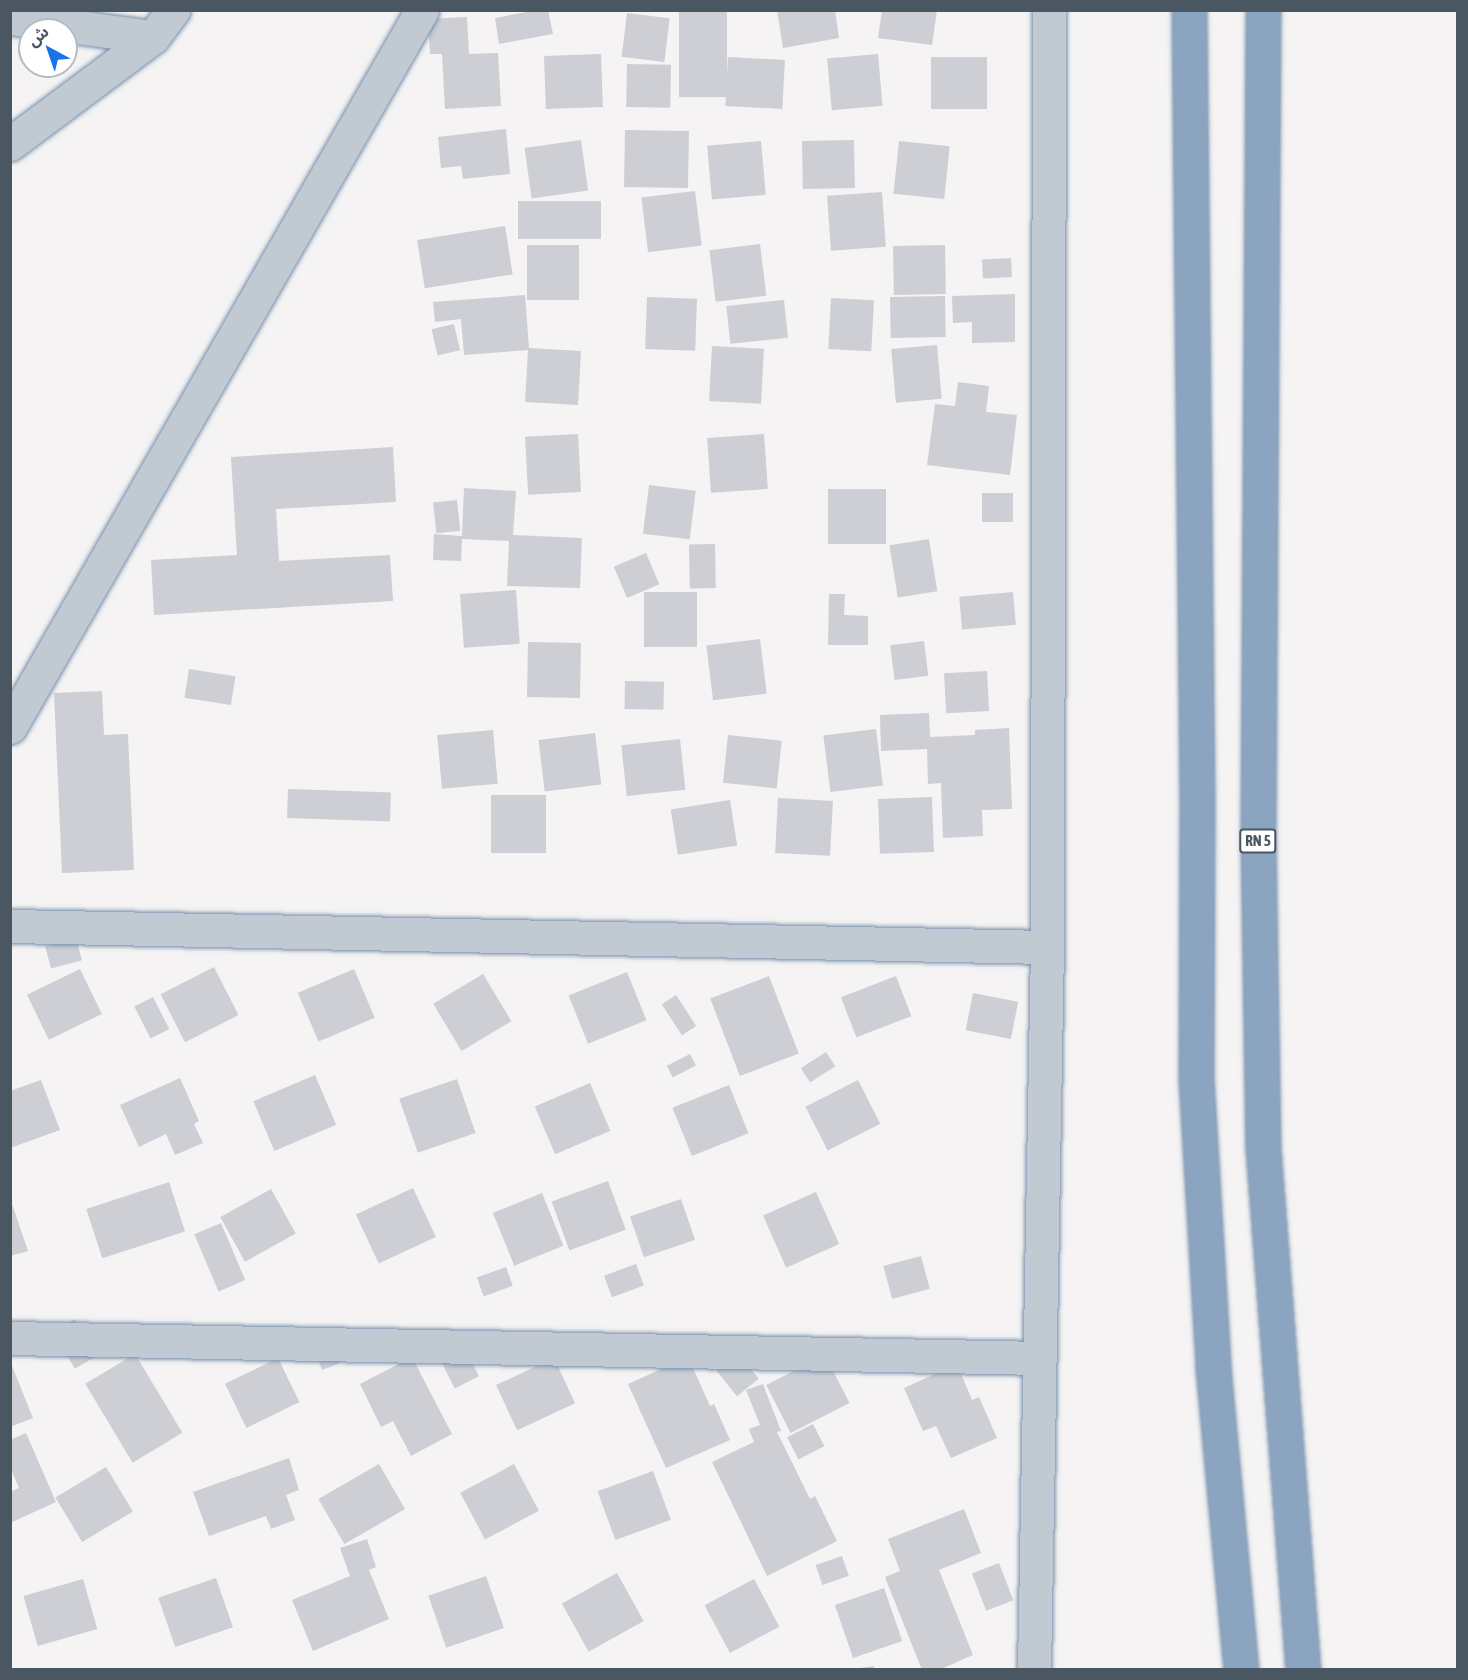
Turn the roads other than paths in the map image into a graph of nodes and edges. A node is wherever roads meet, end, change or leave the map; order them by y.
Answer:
1 (173, 10) edge
2 (422, 10) edge
3 (1049, 10) edge
4 (1189, 10) edge
5 (1263, 10) edge
6 (10, 18) edge
7 (153, 36) junction
8 (10, 144) edge
9 (10, 727) edge
10 (10, 926) edge
11 (1047, 947) junction
12 (10, 1338) edge
13 (1039, 1358) junction
14 (1034, 1670) edge
15 (1241, 1670) edge
16 (1303, 1670) edge

1 - 7 street
2 - 9 street
3 - 11 street
4 - 15 highway
5 - 16 highway, RN 5
6 - 7 street
7 - 8 street
10 - 11 street
11 - 13 street
12 - 13 street
13 - 14 street

